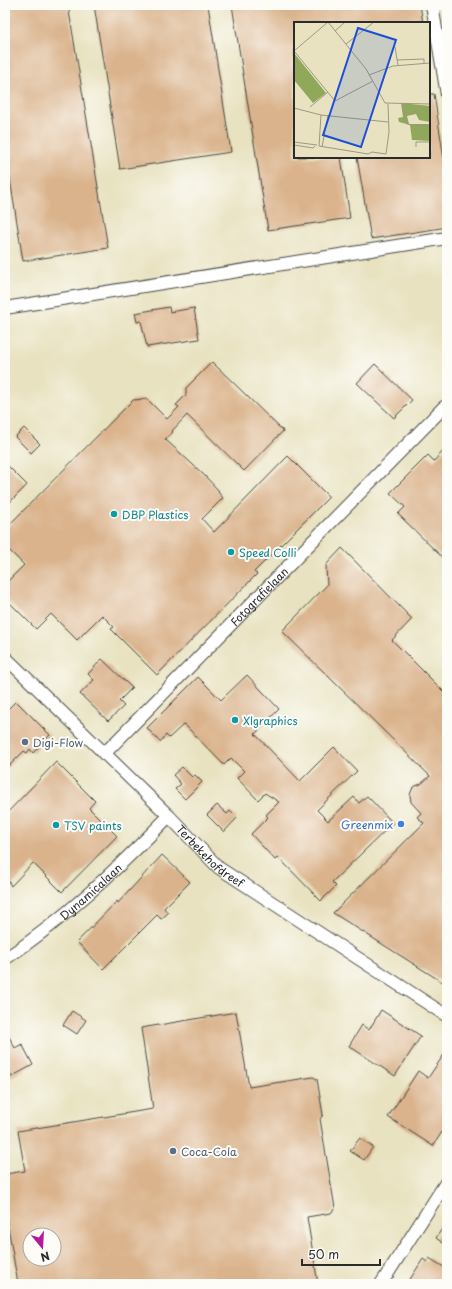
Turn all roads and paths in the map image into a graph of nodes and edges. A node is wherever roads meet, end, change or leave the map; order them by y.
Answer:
1 (432, 5) edge
2 (447, 95) edge
3 (447, 238) edge
4 (5, 308) edge
5 (447, 408) edge
6 (5, 658) edge
7 (104, 754) junction
8 (169, 816) junction
9 (5, 959) edge
10 (447, 1016) edge
11 (447, 1181) edge
12 (381, 1284) edge

1 - 2 street
3 - 4 street
5 - 7 street, Fotografielaan
6 - 7 street, Terbekehofdreef
7 - 8 street, Terbekehofdreef
8 - 9 street, Dynamicalaan
8 - 10 street, Terbekehofdreef
11 - 12 street

